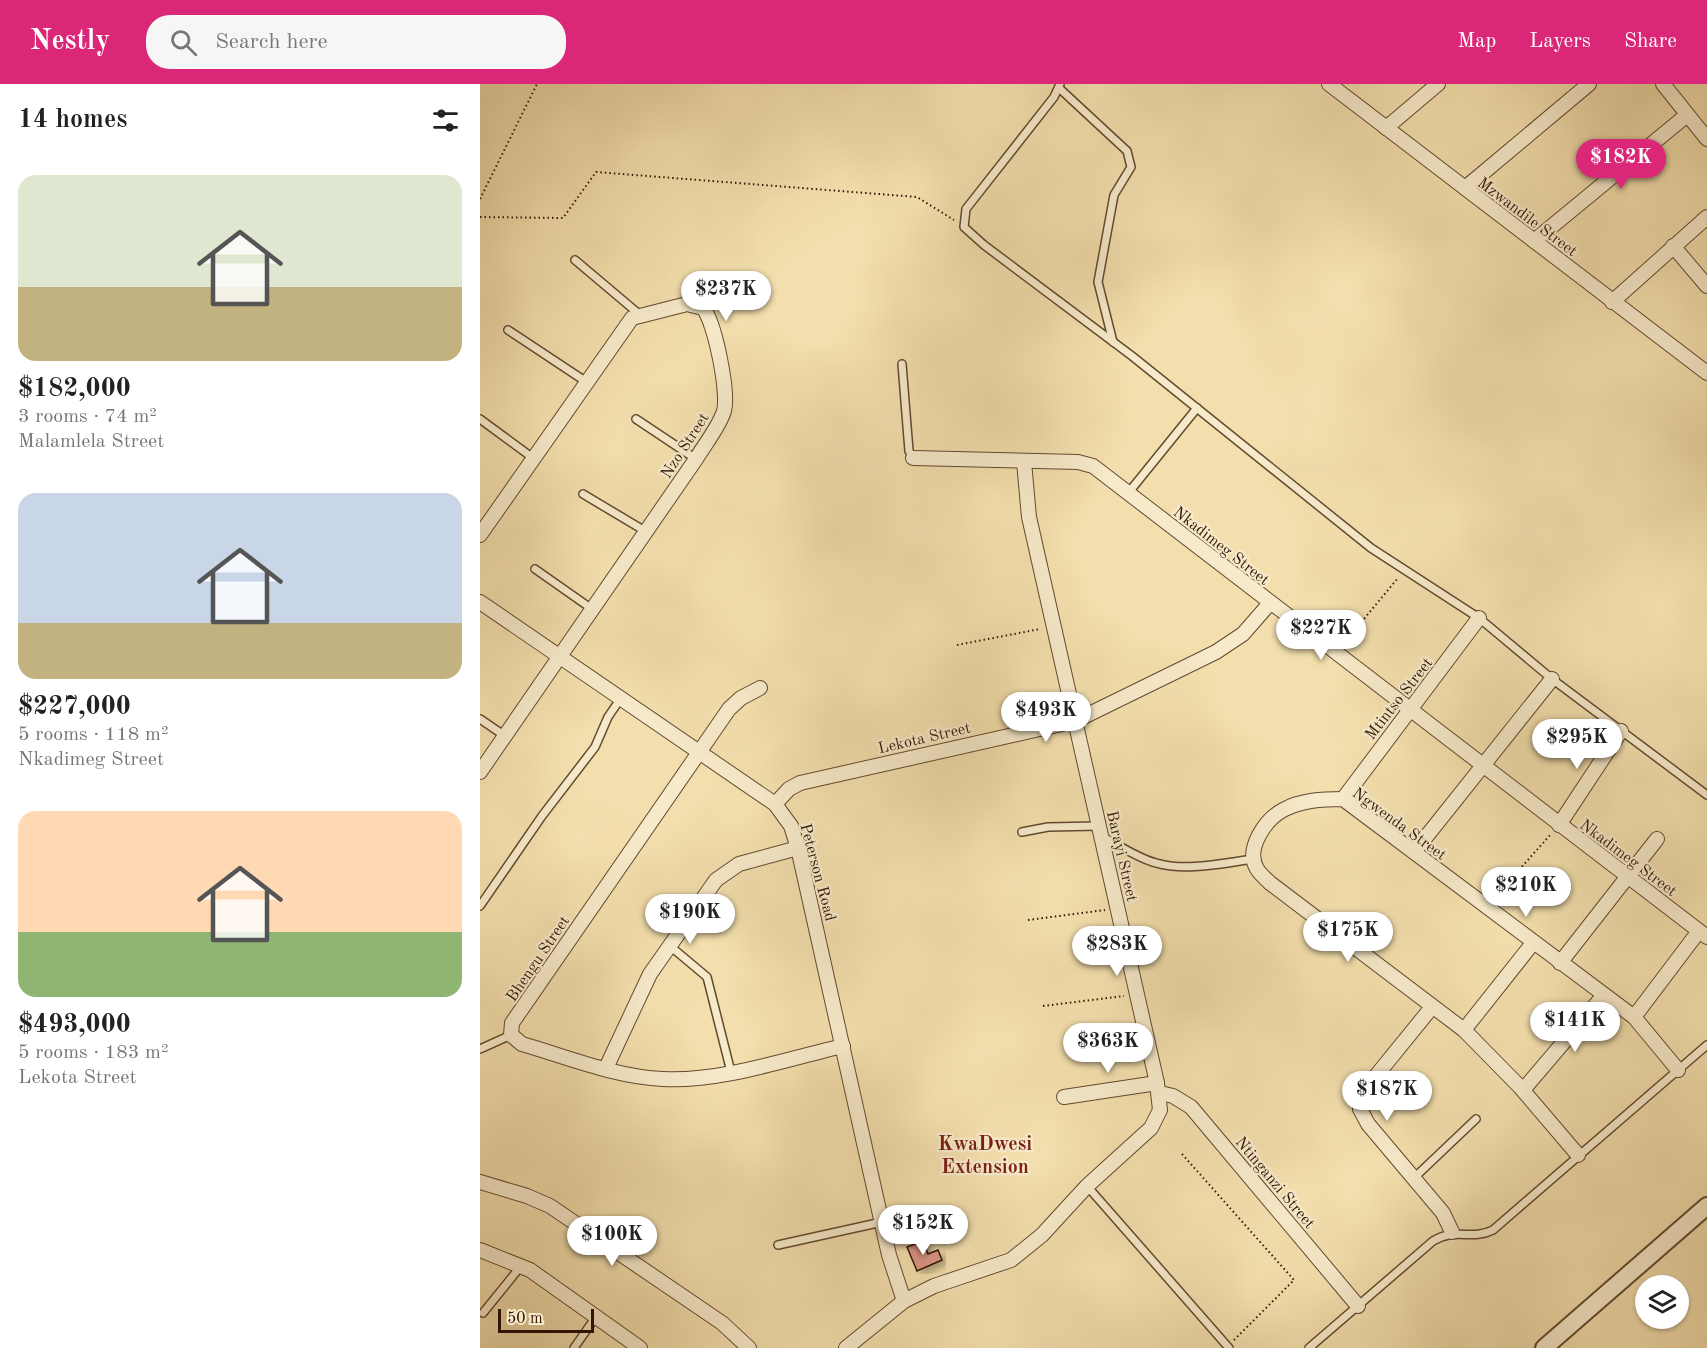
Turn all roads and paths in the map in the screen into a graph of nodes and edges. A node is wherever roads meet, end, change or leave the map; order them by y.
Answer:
1 (537, 84) edge
2 (1329, 84) edge
3 (1438, 84) edge
4 (1589, 84) edge
5 (1663, 84) edge
6 (1059, 86) edge
7 (1687, 115) junction
8 (1386, 128) junction
9 (1707, 139) edge
10 (1465, 188) junction
11 (480, 199) edge
12 (480, 217) edge
13 (1707, 217) edge
14 (964, 227) junction
15 (1534, 241) junction
16 (1673, 246) junction
17 (574, 260) dead end
18 (1707, 286) edge
19 (1612, 302) junction
20 (639, 314) junction
21 (508, 330) dead end
22 (1113, 342) junction
23 (902, 364) dead end
24 (1707, 374) edge
25 (585, 381) junction
26 (1197, 408) junction
27 (480, 419) edge
28 (636, 419) dead end
29 (534, 458) junction
30 (913, 458) joint
31 (696, 459) junction
32 (1024, 462) junction
33 (1129, 492) junction
34 (583, 494) dead end
35 (645, 531) junction
36 (481, 532) edge
37 (535, 569) dead end
38 (1405, 569) junction
39 (480, 602) edge
40 (1270, 603) junction
41 (592, 609) junction
42 (1479, 618) junction
43 (1053, 627) junction
44 (957, 645) dead end
45 (1337, 652) junction
46 (560, 656) junction
47 (1552, 679) junction
48 (760, 688) dead end
49 (621, 699) junction
50 (1412, 710) junction
51 (480, 719) edge
52 (1075, 721) junction
53 (1621, 731) junction
54 (505, 736) junction
55 (698, 753) junction
56 (1484, 766) junction
57 (480, 772) edge
58 (1707, 795) edge
59 (1343, 799) junction
60 (775, 804) junction
61 (1559, 825) junction
62 (1100, 831) junction
63 (1022, 832) dead end
64 (1657, 839) dead end
65 (798, 848) junction
66 (1414, 852) junction
67 (1254, 859) junction
68 (1628, 877) junction
69 (480, 906) edge
70 (1117, 908) junction
71 (1486, 908) junction
72 (1028, 920) dead end
73 (1703, 934) edge
74 (1533, 943) junction
75 (670, 946) junction
76 (1560, 963) junction
77 (1137, 994) junction
78 (1604, 995) junction
79 (1043, 1006) dead end
80 (1432, 1007) junction
81 (1634, 1017) junction
82 (1464, 1030) junction
83 (511, 1035) junction
84 (1707, 1044) edge
85 (843, 1046) junction
86 (480, 1049) edge
87 (606, 1068) junction
88 (1678, 1070) junction
89 (731, 1072) junction
90 (1158, 1088) junction
91 (1522, 1090) junction
92 (1064, 1097) dead end
93 (1476, 1119) dead end
94 (1182, 1154) dead end
95 (1578, 1155) junction
96 (1415, 1177) junction
97 (480, 1182) edge
98 (1087, 1186) junction
99 (1707, 1206) edge
100 (882, 1222) junction
101 (1452, 1232) junction
102 (778, 1245) dead end
103 (480, 1250) edge
104 (521, 1264) junction
105 (904, 1301) junction
106 (1358, 1306) junction
107 (483, 1313) dead end
108 (595, 1318) junction
109 (1228, 1347) edge
110 (574, 1348) edge
111 (640, 1348) edge
112 (749, 1348) edge
113 (846, 1348) edge
114 (1309, 1348) edge
115 (1544, 1348) edge

1 - 11 path
2 - 8 street, Mzwandile Street
3 - 8 street
4 - 10 street
5 - 7 street
6 - 14 lane
6 - 22 lane
7 - 9 street
7 - 15 street
8 - 10 street, Mzwandile Street
10 - 15 street, Mzwandile Street
12 - 14 path
13 - 16 street
14 - 22 lane
15 - 19 street, Mzwandile Street
16 - 18 street
16 - 19 street
17 - 20 lane
19 - 24 street, Mzwandile Street
20 - 25 street
20 - 31 street, Nzo Street
21 - 25 lane
22 - 26 lane
23 - 30 lane
25 - 29 street
26 - 33 lane
26 - 38 lane
27 - 29 lane
28 - 31 lane
29 - 36 street
30 - 32 street, Nkadimeg Street
31 - 35 street, Nzo Street
32 - 33 street, Nkadimeg Street
32 - 43 street, Barayi Street
33 - 40 street, Nkadimeg Street
34 - 35 lane
35 - 41 street, Nzo Street
37 - 41 lane
38 - 42 lane
38 - 45 path
39 - 46 street, Peterson Road
40 - 45 street, Nkadimeg Street
40 - 52 street, Lekota Street
41 - 46 street, Nzo Street
42 - 47 lane
42 - 50 street, Mtintso Street
43 - 44 path
43 - 52 street, Barayi Street
45 - 50 street, Nkadimeg Street
46 - 49 street, Peterson Road
46 - 54 street, Nzo Street
47 - 53 lane
47 - 56 street
48 - 55 street, Bhengu Street
49 - 55 street, Peterson Road
49 - 69 lane
50 - 56 street, Nkadimeg Street
50 - 59 street, Mtintso Street
51 - 54 lane
52 - 60 street, Lekota Street
52 - 62 street, Barayi Street
53 - 58 lane
53 - 61 street, Nkadimeg Street
54 - 57 street, Nzo Street
55 - 60 street, Peterson Road
55 - 83 street, Bhengu Street
56 - 61 street, Nkadimeg Street
56 - 66 street
59 - 66 street, Ngwenda Street
59 - 67 street, Ngwenda Street
60 - 65 street, Peterson Road
61 - 68 street, Nkadimeg Street
61 - 71 path
62 - 63 lane
62 - 67 lane
62 - 70 street, Barayi Street
64 - 68 street
65 - 75 street
65 - 85 street, Peterson Road
66 - 71 street, Ngwenda Street
67 - 80 street
68 - 73 street, Nkadimeg Street
68 - 76 street
70 - 72 path
70 - 77 street, Barayi Street
71 - 74 street, Ngwenda Street
73 - 81 street
74 - 76 street, Ngwenda Street
74 - 82 street
75 - 87 street
75 - 89 lane
76 - 78 street, Ngwenda Street
77 - 79 path
77 - 90 street, Barayi Street
78 - 81 street, Ngwenda Street
78 - 91 street
80 - 82 street
80 - 96 street
81 - 88 street, Ngwenda Street
82 - 91 street
83 - 86 lane
83 - 87 street
84 - 88 lane
85 - 89 street
85 - 100 street, Peterson Road
87 - 89 street
88 - 95 lane
90 - 92 street
90 - 98 street, Barayi Street
90 - 106 street, Ntinganzi Street
91 - 95 street
93 - 96 lane
94 - 109 path
95 - 101 lane
96 - 101 street
97 - 112 street
98 - 105 street, Barayi Street
98 - 109 lane
99 - 115 street
100 - 102 lane
100 - 105 street, Peterson Road
101 - 106 lane
103 - 104 street
104 - 107 lane
104 - 108 street
105 - 113 street, Barayi Street
106 - 114 lane
108 - 110 lane
108 - 111 street

